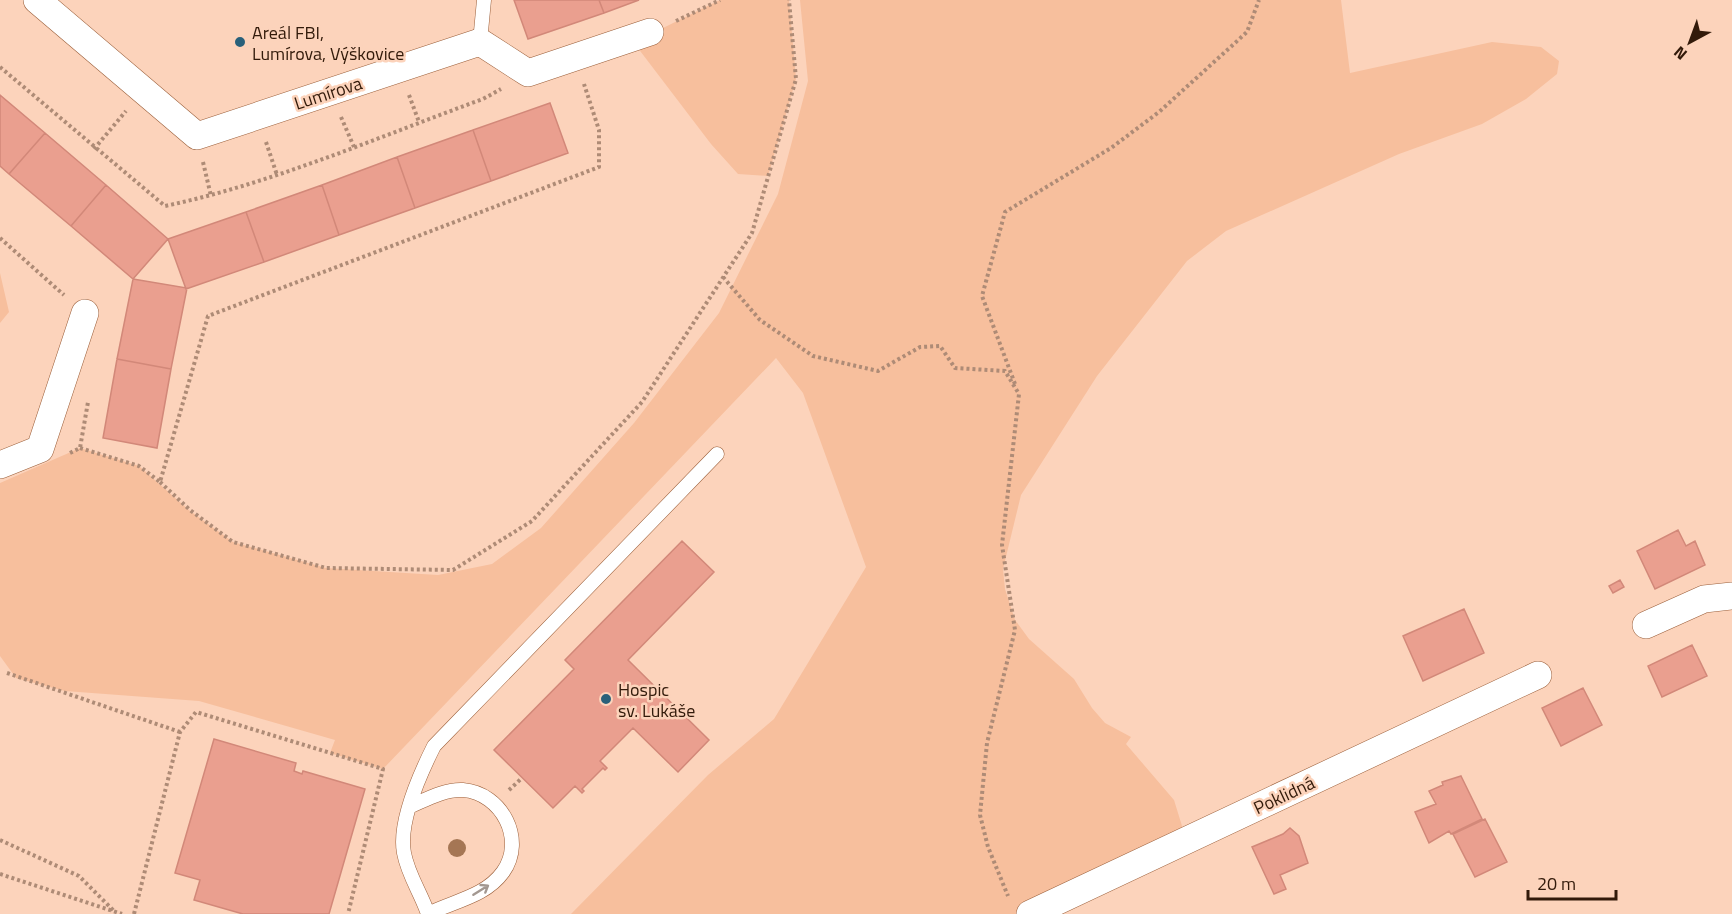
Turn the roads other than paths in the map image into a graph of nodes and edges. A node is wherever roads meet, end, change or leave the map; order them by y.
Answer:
1 (37, 0) edge
2 (484, 0) edge
3 (661, 28) road end
4 (480, 42) junction
5 (85, 313) dead end
6 (717, 454) dead end
7 (0, 465) edge
8 (1732, 596) edge
9 (1646, 625) dead end
10 (1538, 675) dead end
11 (411, 806) junction
12 (1021, 909) edge
13 (428, 914) edge

1 - 4 street, Lumírova
2 - 4 lane
3 - 4 street
5 - 7 street
6 - 11 lane
8 - 9 street
10 - 12 street, Poklidná
11 - 13 lane
13 -> 11 lane

